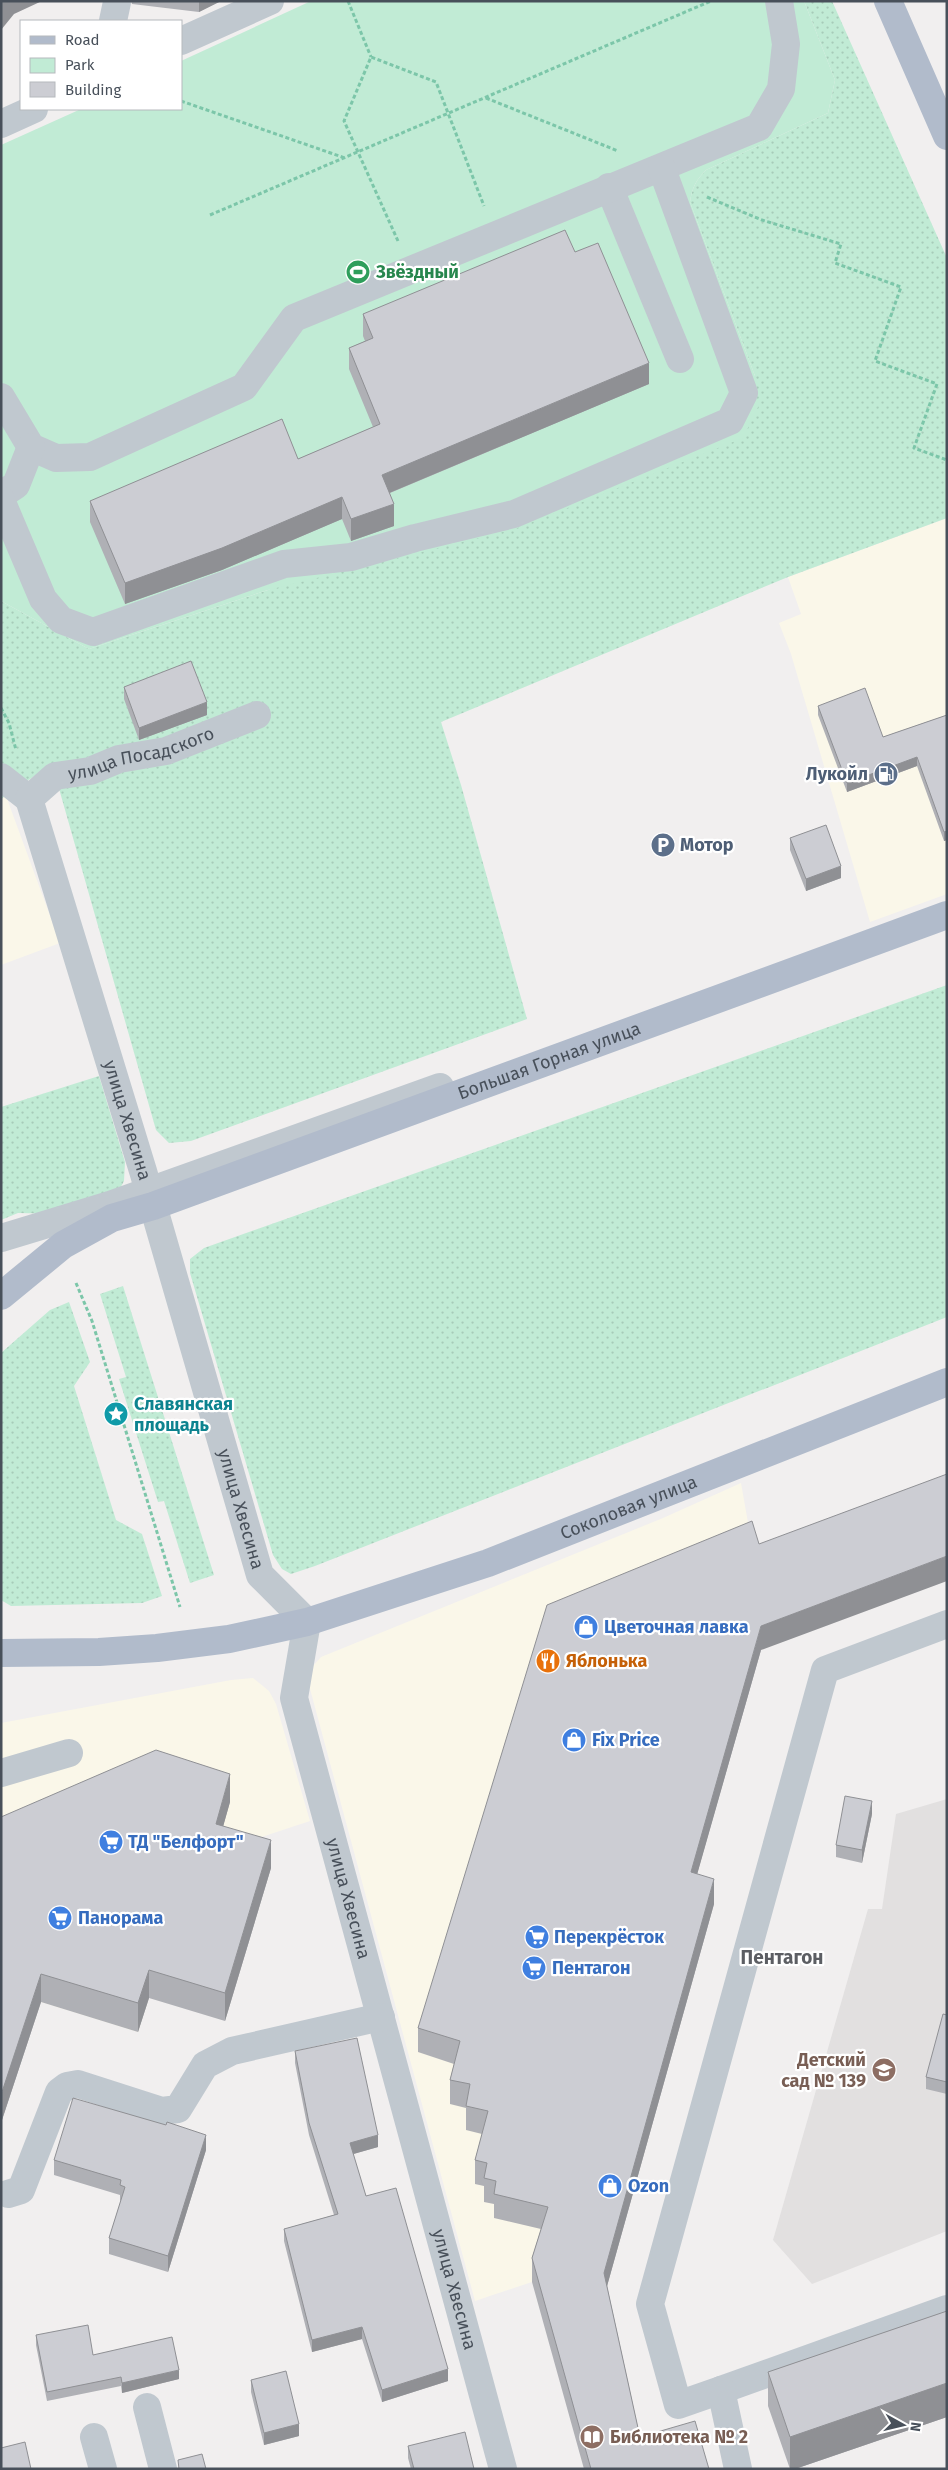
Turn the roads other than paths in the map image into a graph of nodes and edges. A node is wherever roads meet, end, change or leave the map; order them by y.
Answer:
1 (270, 1) edge
2 (779, 1) edge
3 (888, 1) edge
4 (117, 2) edge
5 (113, 20) edge
6 (182, 41) edge
7 (32, 110) edge
8 (1, 124) edge
9 (947, 136) edge
10 (662, 169) junction
11 (609, 187) junction
12 (680, 359) dead end
13 (1, 397) edge
14 (31, 446) junction
15 (1, 495) edge
16 (1, 500) edge
17 (257, 715) dead end
18 (1, 777) edge
19 (29, 799) junction
20 (947, 904) edge
21 (947, 915) edge
22 (151, 1198) junction
23 (1, 1238) edge
24 (1, 1296) edge
25 (947, 1382) edge
26 (308, 1622) junction
27 (947, 1624) edge
28 (3, 1652) edge
29 (69, 1752) dead end
30 (1, 1773) edge
31 (382, 2016) junction
32 (8, 2194) dead end
33 (947, 2310) edge
34 (721, 2390) junction
35 (147, 2407) dead end
36 (94, 2437) dead end
37 (102, 2469) edge
38 (163, 2469) edge
39 (503, 2469) edge
40 (738, 2469) edge

1 - 6 street
2 - 10 street
3 - 9 main road
4 - 5 street
7 - 8 street
10 - 11 street
10 - 16 street
11 - 12 street
11 - 14 street
13 - 14 street
14 - 15 street
17 - 19 street, улица Посадского
18 - 19 street
19 - 22 street, улица Хвесина
20 - 22 street
21 - 22 main road, Большая Горная улица
22 - 23 street
22 - 24 main road
22 - 26 street, улица Хвесина
25 - 26 main road, Соколовая улица
26 - 28 main road
26 - 31 street, улица Хвесина
27 - 34 street
29 - 30 street
31 - 32 street
31 - 39 street, улица Хвесина
33 - 34 street
34 - 40 street
35 - 38 street
36 - 37 street

